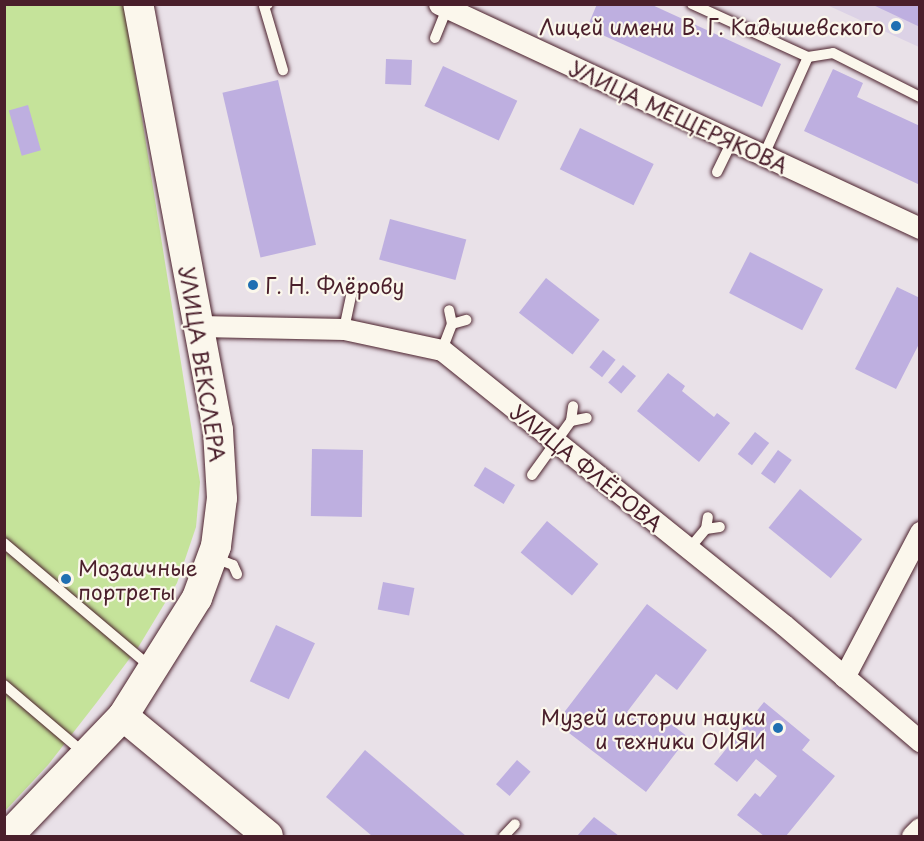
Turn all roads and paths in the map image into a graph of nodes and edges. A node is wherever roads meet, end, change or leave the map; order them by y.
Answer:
1 (138, 4) edge
2 (268, 4) edge
3 (692, 4) edge
4 (443, 6) edge
5 (435, 38) dead end
6 (808, 57) junction
7 (283, 70) dead end
8 (920, 97) edge
9 (732, 141) junction
10 (764, 155) junction
11 (717, 172) dead end
12 (920, 228) edge
13 (351, 295) dead end
14 (449, 310) dead end
15 (466, 320) dead end
16 (452, 324) junction
17 (200, 326) junction
18 (344, 329) junction
19 (442, 350) junction
20 (573, 406) dead end
21 (587, 418) dead end
22 (571, 421) junction
23 (556, 442) junction
24 (532, 475) dead end
25 (708, 517) dead end
26 (720, 527) dead end
27 (706, 529) junction
28 (920, 532) edge
29 (4, 543) edge
30 (689, 549) junction
31 (155, 670) junction
32 (844, 676) junction
33 (4, 685) edge
34 (123, 716) junction
35 (920, 741) edge
36 (88, 756) junction
37 (516, 824) dead end
38 (920, 828) edge
39 (8, 837) edge
40 (268, 837) edge
41 (504, 837) edge
42 (912, 837) edge

1 - 17 street, УЛИЦА ВЕКСЛЕРА
2 - 7 lane
3 - 6 lane
4 - 5 lane
4 - 9 street, УЛИЦА МЕЩЕРЯКОВА
6 - 8 lane
6 - 10 lane
9 - 10 street, УЛИЦА МЕЩЕРЯКОВА
9 - 11 lane
10 - 12 street, УЛИЦА МЕЩЕРЯКОВА
13 - 18 lane
14 - 16 lane
15 - 16 lane
16 - 19 lane
17 - 18 street, УЛИЦА ФЛЁРОВА
17 - 31 street, УЛИЦА ВЕКСЛЕРА
18 - 19 street, УЛИЦА ФЛЁРОВА
19 - 23 street, УЛИЦА ФЛЁРОВА
20 - 22 lane
21 - 22 lane
22 - 23 lane
23 - 24 lane
23 - 30 street, УЛИЦА ФЛЁРОВА
25 - 27 lane
26 - 27 lane
27 - 30 lane
28 - 32 street
29 - 31 lane
30 - 32 street, УЛИЦА ФЛЁРОВА
31 - 34 street, УЛИЦА ВЕКСЛЕРА
32 - 35 street, УЛИЦА ФЛЁРОВА
33 - 36 lane
34 - 36 street, УЛИЦА ВЕКСЛЕРА
34 - 40 street
36 - 39 street, УЛИЦА ВЕКСЛЕРА
37 - 41 lane
38 - 42 street

